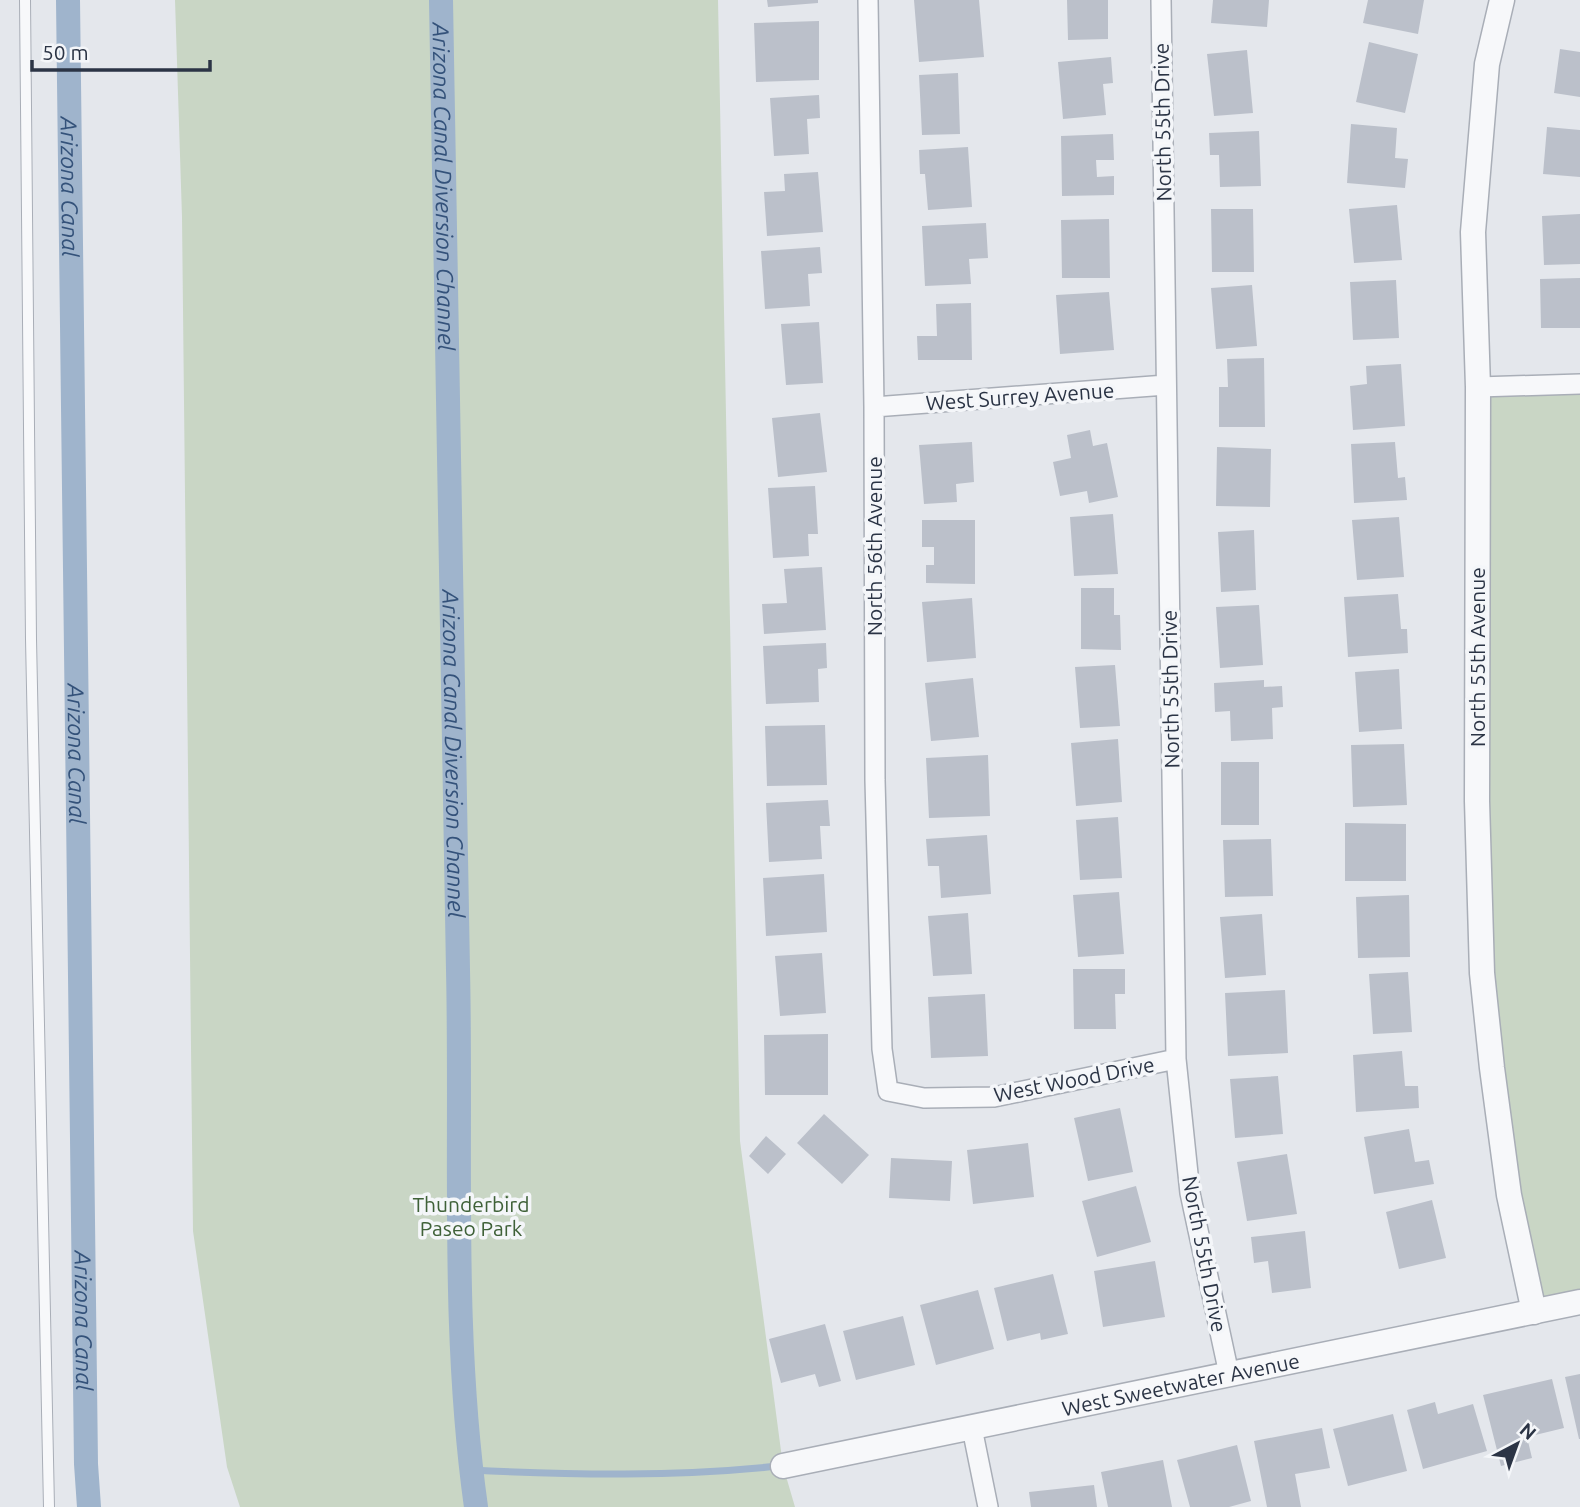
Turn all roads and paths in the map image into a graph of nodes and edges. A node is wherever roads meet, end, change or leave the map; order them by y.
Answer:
1 (25, 0) edge
2 (868, 0) edge
3 (1161, 0) edge
4 (1502, 0) edge
5 (1580, 384) edge
6 (1166, 385) junction
7 (1478, 387) junction
8 (874, 407) junction
9 (1176, 1059) junction
10 (888, 1091) joint
11 (1580, 1302) edge
12 (1534, 1312) junction
13 (1229, 1374) junction
14 (972, 1428) junction
15 (783, 1466) dead end
16 (48, 1507) edge
17 (988, 1507) edge

1 - 16 lane
2 - 8 street, North 56th Avenue
3 - 6 street, North 55th Drive
4 - 7 street, North 55th Avenue
5 - 7 street
6 - 8 street, West Surrey Avenue
6 - 9 street, North 55th Drive
7 - 12 street, North 55th Avenue
8 - 10 street, North 56th Avenue
9 - 10 street, West Wood Drive
9 - 13 street, North 55th Drive
11 - 12 street, West Sweetwater Avenue
12 - 13 street, West Sweetwater Avenue
13 - 14 street, West Sweetwater Avenue
14 - 15 street, West Sweetwater Avenue
14 - 17 street

